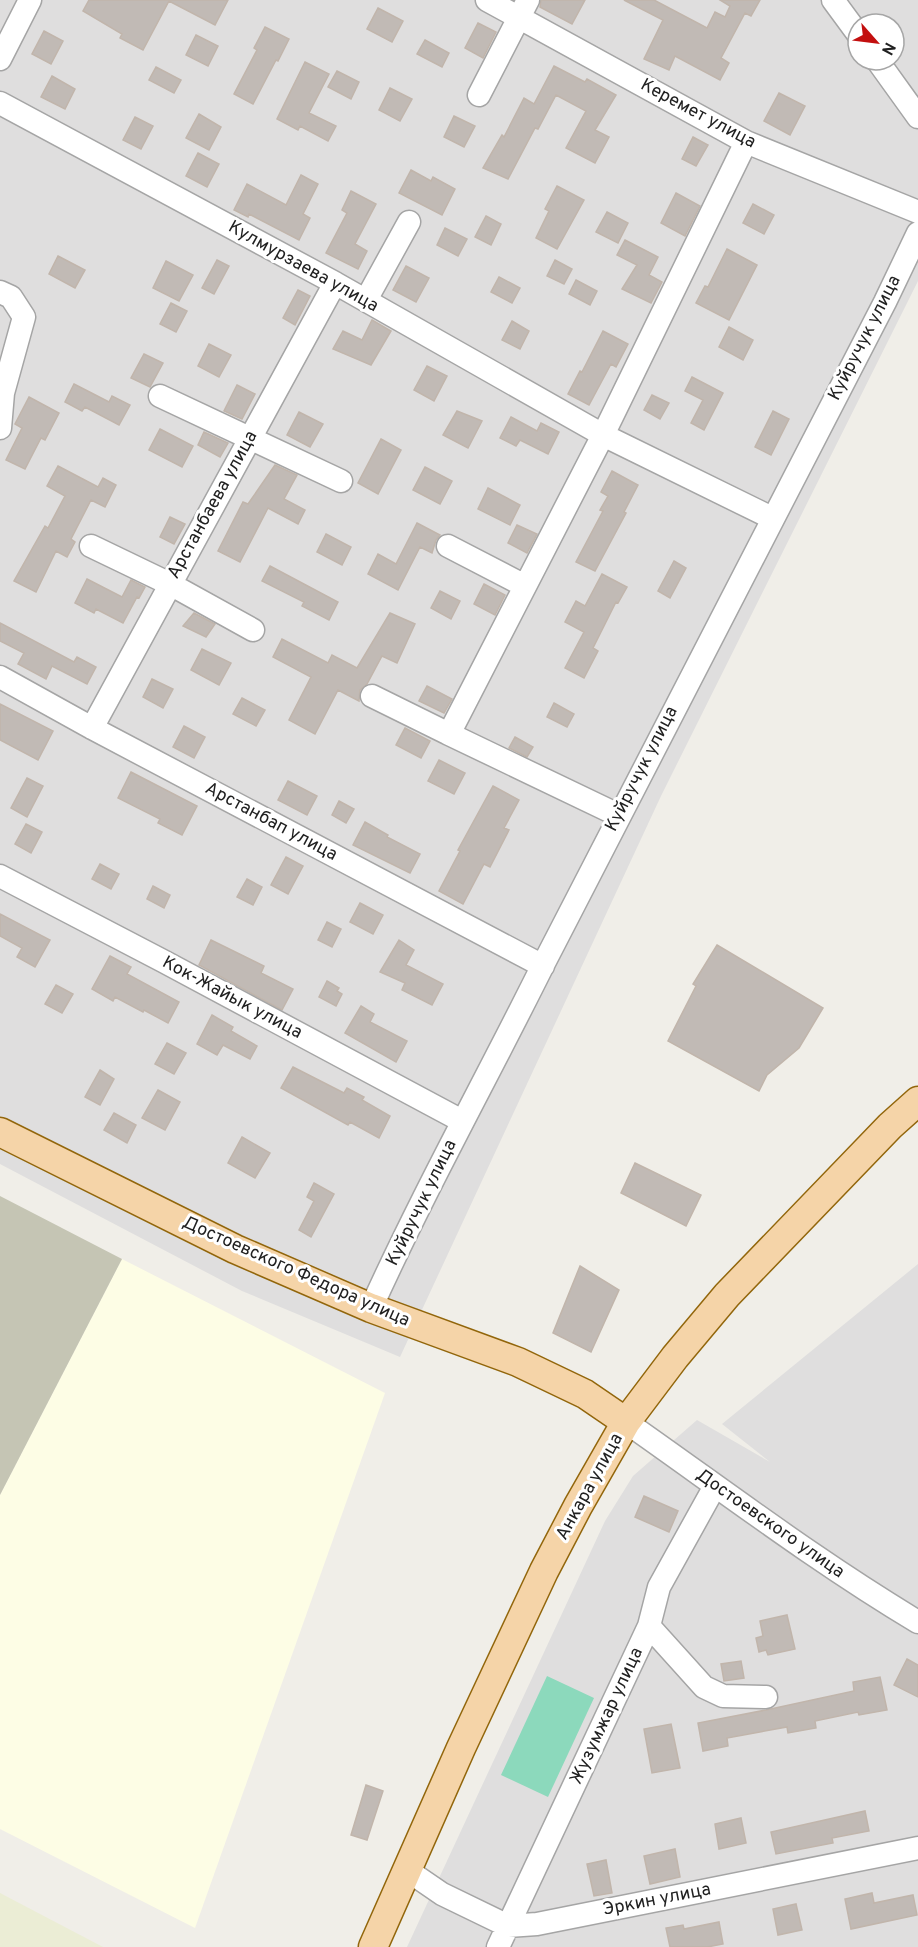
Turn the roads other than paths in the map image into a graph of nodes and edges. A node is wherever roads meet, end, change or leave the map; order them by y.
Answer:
1 (30, 0) edge
2 (487, 0) edge
3 (833, 0) edge
4 (523, 9) edge
5 (846, 18) edge
6 (0, 59) edge
7 (886, 72) edge
8 (479, 95) dead end
9 (0, 103) edge
10 (918, 117) edge
11 (746, 142) junction
12 (918, 212) edge
13 (409, 222) dead end
14 (918, 233) edge
15 (335, 283) junction
16 (0, 292) edge
17 (366, 300) junction
18 (160, 396) dead end
19 (0, 428) edge
20 (603, 435) junction
21 (250, 438) junction
22 (341, 481) dead end
23 (772, 518) junction
24 (91, 546) dead end
25 (448, 546) dead end
26 (170, 584) junction
27 (525, 586) junction
28 (253, 630) dead end
29 (0, 677) edge
30 (372, 696) dead end
31 (92, 728) junction
32 (449, 734) junction
33 (618, 815) junction
34 (0, 876) edge
35 (543, 966) junction
36 (918, 1101) edge
37 (462, 1120) junction
38 (0, 1132) edge
39 (371, 1308) junction
40 (626, 1422) junction
41 (715, 1486) junction
42 (918, 1622) edge
43 (649, 1626) junction
44 (766, 1697) dead end
45 (918, 1848) edge
46 (407, 1870) junction
47 (508, 1926) junction
48 (373, 1947) edge
49 (498, 1947) edge

1 - 6 street
2 - 4 street, Керемет улица
3 - 5 street
4 - 8 street
4 - 11 street, Керемет улица
7 - 10 street
9 - 15 street, Кулмурзаева улица
11 - 12 street, Керемет улица
11 - 20 street
13 - 17 street
14 - 23 street, Куйручук улица
15 - 17 street, Кулмурзаева улица
15 - 21 street, Арстанбаева улица
16 - 19 street
17 - 20 street, Кулмурзаева улица
18 - 21 street
20 - 23 street, Кулмурзаева улица
20 - 27 street
21 - 22 street
21 - 26 street, Арстанбаева улица
23 - 33 street, Куйручук улица
24 - 26 street
25 - 27 street
26 - 28 street
26 - 31 street, Арстанбаева улица
27 - 32 street
29 - 31 street, Арстанбап улица
30 - 32 street
31 - 35 street, Арстанбап улица
32 - 33 street
33 - 35 street, Куйручук улица
34 - 37 street, Кок-Жайык улица
35 - 37 street, Куйручук улица
36 - 40 main road, Анкара улица
37 - 39 street, Куйручук улица
38 - 39 main road, Достоевского Федора улица
39 - 40 main road, Достоевского Федора улица
40 - 41 street, Достоевского улица
40 - 46 main road, Анкара улица
41 - 42 street, Достоевского улица
41 - 43 street, Жузумжар улица
43 - 44 street
43 - 47 street, Жузумжар улица
45 - 47 street, Эркин улица
46 - 47 street
46 - 48 main road, Анкара улица
47 - 49 street, Жузумжар улица

